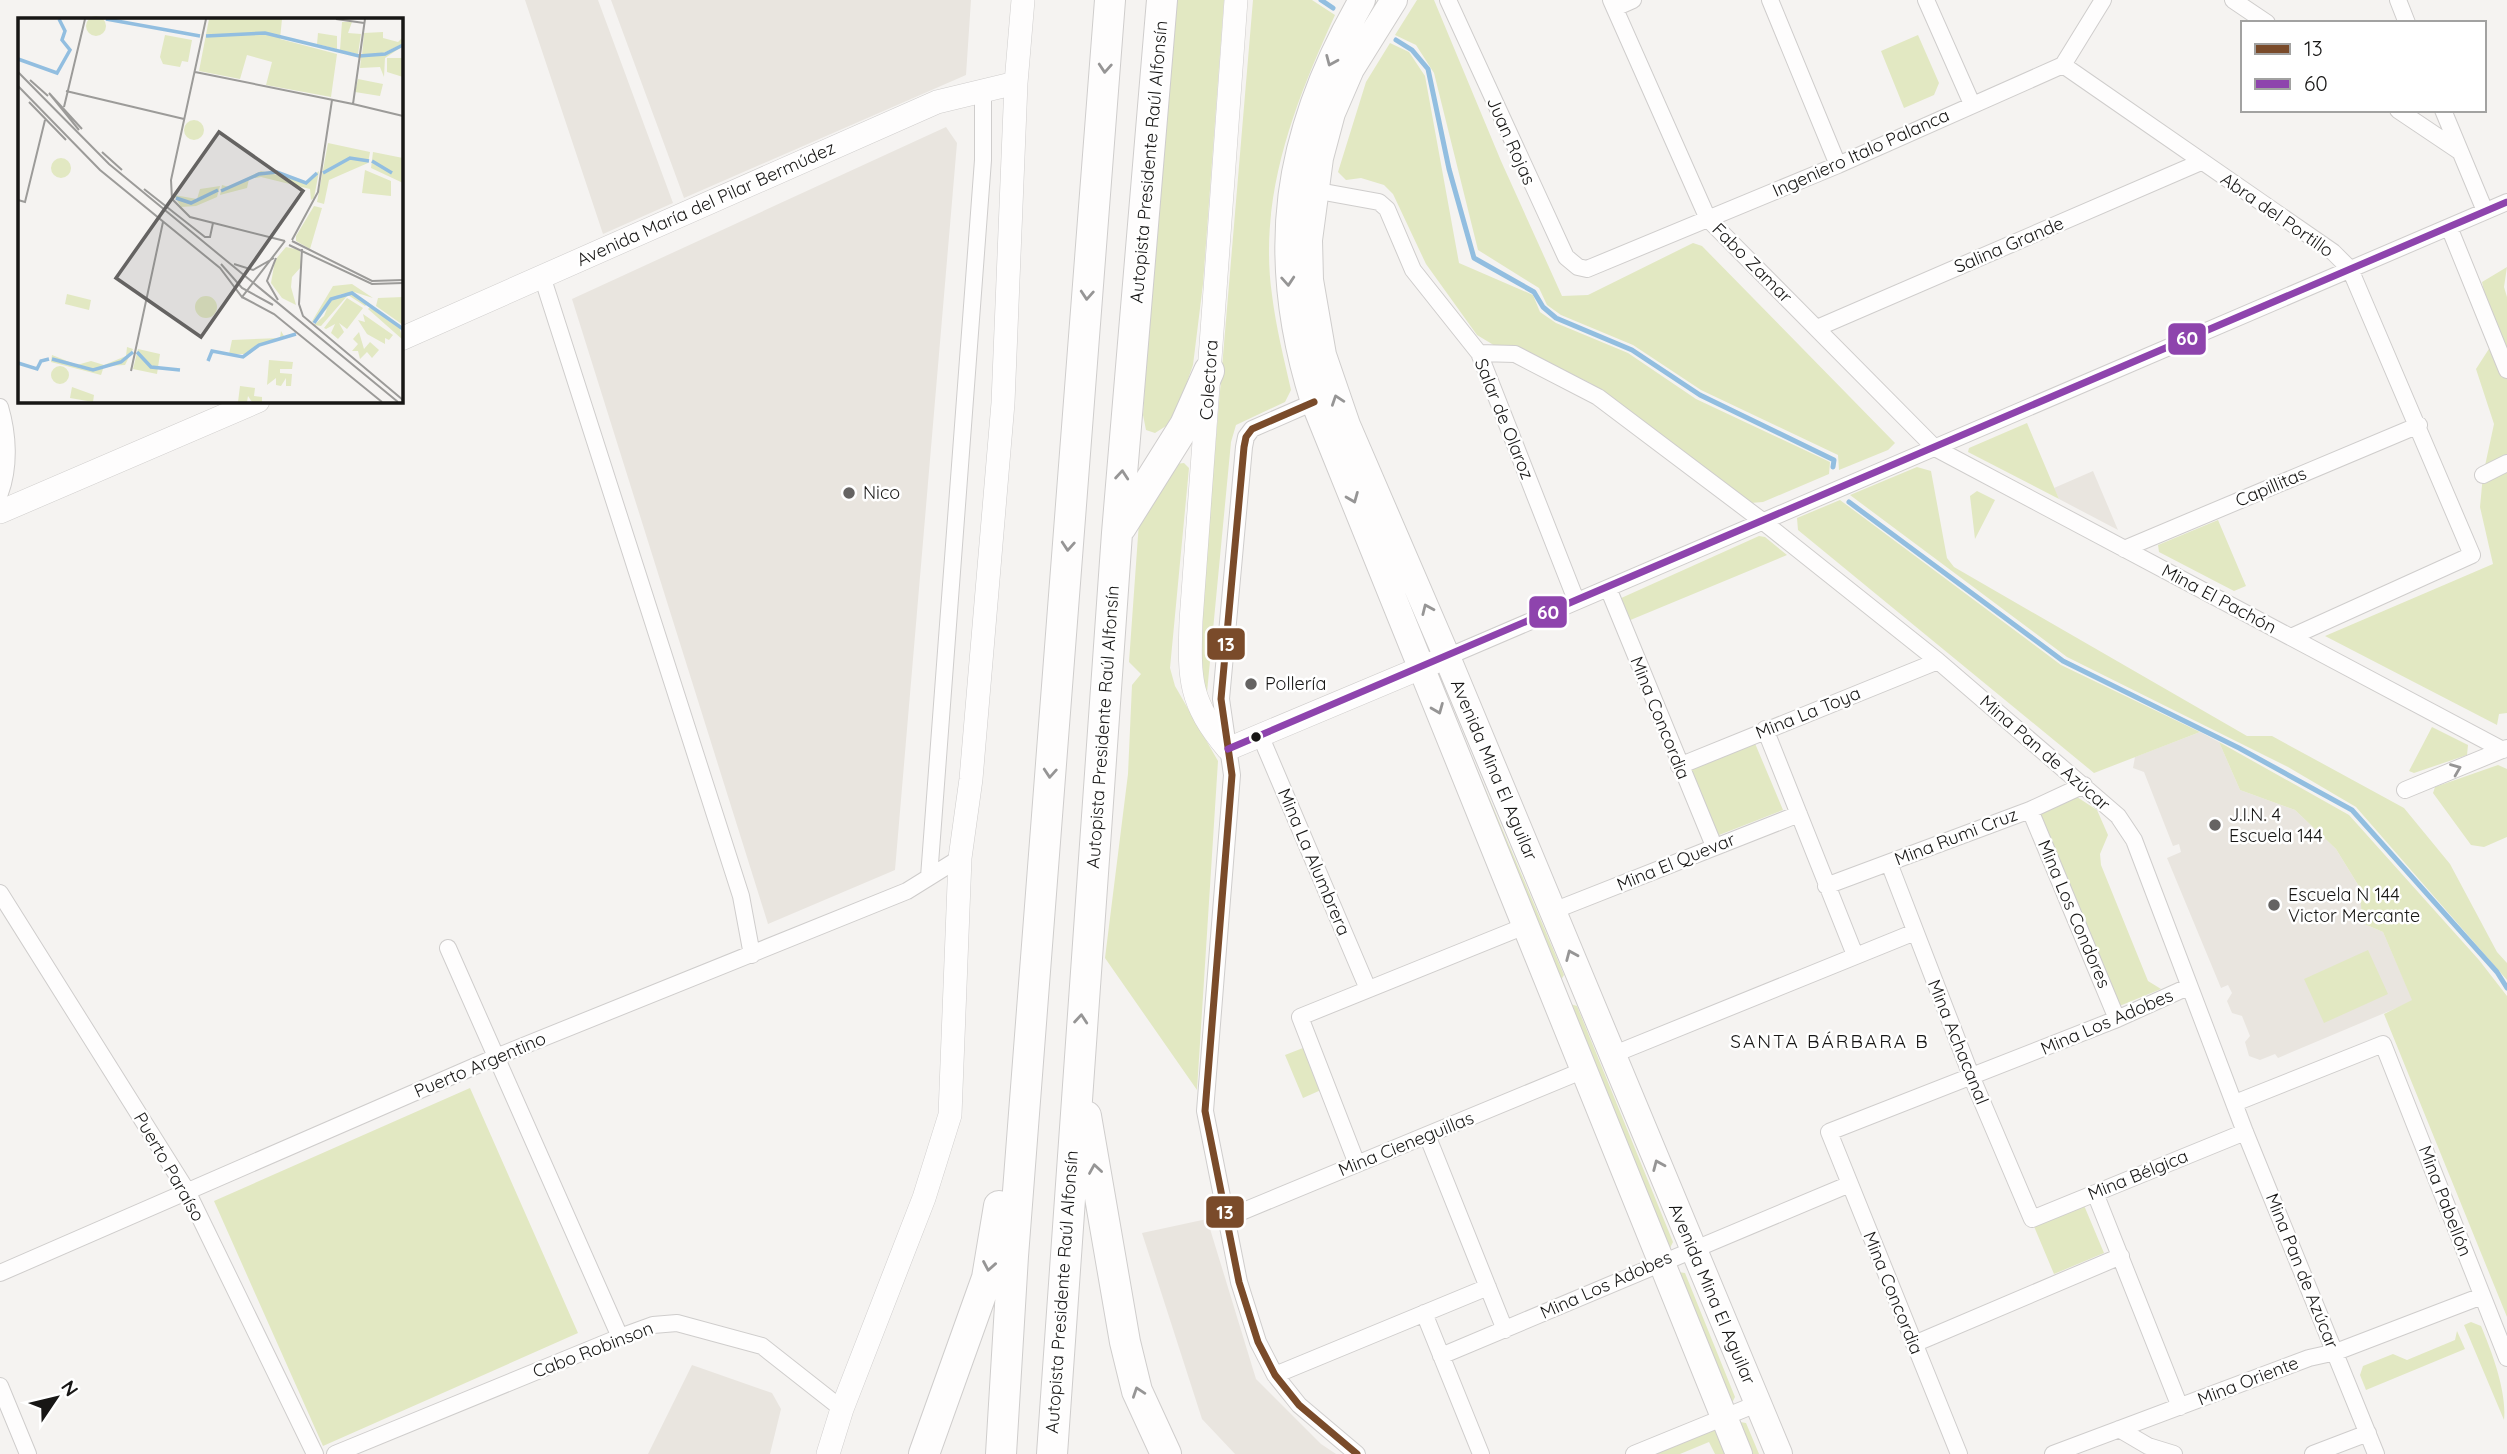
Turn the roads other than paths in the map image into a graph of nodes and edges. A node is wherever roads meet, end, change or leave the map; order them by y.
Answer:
1 (1023, 0) edge
2 (1110, 0) edge
3 (1162, 0) edge
4 (1236, 0) edge
5 (1362, 0) edge
6 (1394, 0) edge
7 (1448, 0) edge
8 (1633, 0) edge
9 (1770, 0) edge
10 (1926, 0) edge
11 (2103, 0) edge
12 (2233, 0) edge
13 (2398, 0) edge
14 (1613, 4) edge
15 (2264, 21) edge
16 (2406, 21) edge
17 (2063, 65) junction
18 (1016, 83) junction
19 (983, 91) junction
20 (1972, 104) junction
21 (2401, 112) edge
22 (2444, 112) edge
23 (2459, 151) junction
24 (2201, 162) junction
25 (1838, 165) junction
26 (1313, 190) junction
27 (2507, 202) edge
28 (2486, 211) junction
29 (1708, 219) junction
30 (2449, 227) junction
31 (1587, 269) joint
32 (2350, 269) junction
33 (542, 276) junction
34 (1817, 328) junction
35 (402, 339) edge
36 (1479, 353) junction
37 (2507, 370) edge
38 (1209, 371) junction
39 (256, 402) edge
40 (1314, 402) junction
41 (0, 407) edge
42 (2419, 425) junction
43 (1935, 448) junction
44 (2507, 463) edge
45 (2483, 475) dead end
46 (0, 493) edge
47 (0, 512) edge
48 (1761, 520) junction
49 (1117, 533) junction
50 (2124, 549) junction
51 (1608, 588) junction
52 (1576, 600) junction
53 (2291, 638) junction
54 (1447, 657) junction
55 (1938, 661) junction
56 (1421, 668) junction
57 (1765, 729) junction
58 (1261, 735) junction
59 (1228, 749) junction
60 (2505, 749) edge
61 (1679, 766) junction
62 (2084, 785) junction
63 (2405, 790) dead end
64 (2030, 810) junction
65 (1799, 814) junction
66 (1045, 836) junction
67 (1714, 846) junction
68 (960, 858) junction
69 (1889, 863) junction
70 (929, 877) junction
71 (1826, 886) junction
72 (0, 893) edge
73 (1553, 911) junction
74 (1525, 926) junction
75 (1915, 932) junction
76 (447, 948) dead end
77 (752, 955) junction
78 (1855, 955) junction
79 (1584, 986) junction
80 (2188, 987) junction
81 (1368, 989) junction
82 (1554, 996) junction
83 (2117, 1019) junction
84 (1612, 1055) junction
85 (496, 1057) junction
86 (1078, 1063) junction
87 (1584, 1070) junction
88 (1972, 1078) junction
89 (2235, 1103) junction
90 (1829, 1132) joint
91 (2245, 1132) junction
92 (1427, 1135) junction
93 (1357, 1164) junction
94 (1850, 1184) junction
95 (187, 1191) junction
96 (2095, 1193) junction
97 (1229, 1217) junction
98 (2032, 1219) joint
99 (1693, 1248) junction
100 (2121, 1256) junction
101 (1661, 1261) junction
102 (0, 1273) edge
103 (1488, 1287) junction
104 (2483, 1296) junction
105 (1424, 1313) junction
106 (1505, 1330) junction
107 (620, 1337) junction
108 (1914, 1344) junction
109 (2336, 1352) junction
110 (1441, 1356) junction
111 (2507, 1358) edge
112 (1275, 1375) junction
113 (0, 1386) edge
114 (1759, 1403) junction
115 (2180, 1407) junction
116 (842, 1409) junction
117 (1723, 1415) junction
118 (2119, 1429) junction
119 (2368, 1433) junction
120 (28, 1454) edge
121 (315, 1454) edge
122 (335, 1454) edge
123 (828, 1454) edge
124 (924, 1454) edge
125 (1001, 1454) edge
126 (1052, 1454) edge
127 (1166, 1454) edge
128 (1357, 1454) edge
129 (1481, 1454) edge
130 (1634, 1454) edge
131 (1739, 1454) edge
132 (1779, 1454) edge
133 (1959, 1454) edge
134 (2053, 1454) edge
135 (2174, 1454) edge
136 (2313, 1454) edge
137 (2376, 1454) edge

1 - 18 street
2 -> 66 highway
49 -> 3 highway, Autopista Presidente Raúl Alfonsín
4 - 38 street, Colectora
5 -> 40 main road, Avenida Mina El Aguilar
6 - 26 main road, Avenida Mina El Aguilar
7 - 31 street, Juan Rojas
8 - 14 street
9 - 25 street
10 - 20 street
11 - 17 street
12 - 15 street
13 - 16 street
14 - 29 street, Fabo Zamar
17 - 20 street, Ingeniero Italo Palanca
17 - 24 street, Abra del Portillo
18 - 19 street, Avenida María del Pilar Bermúdez
18 - 68 street
19 - 33 street, Avenida María del Pilar Bermúdez
19 - 70 street
20 - 25 street, Ingeniero Italo Palanca
21 - 23 street
22 - 23 street
23 - 28 street
24 - 32 street, Abra del Portillo
24 - 34 street, Salina Grande
25 - 29 street, Ingeniero Italo Palanca
26 - 36 street, Salar de Olaroz
54 -> 26 main road, Avenida Mina El Aguilar
27 - 28 street
28 - 30 street
29 - 31 street, Ingeniero Italo Palanca
29 - 34 street, Fabo Zamar
30 - 32 street
30 - 37 street
32 - 42 street, Abra del Portillo
32 - 43 street
33 - 35 street, Avenida María del Pilar Bermúdez
33 - 77 street
34 - 43 street, Fabo Zamar
36 - 48 street, Mina Pan de Azúcar
36 - 52 street, Salar de Olaroz
38 - 49 highway
38 - 59 street, Colectora
39 - 47 street
40 -> 56 main road, Avenida Mina El Aguilar
40 - 59 street
41 - 46 street
42 - 50 street, Capillitas
42 - 53 street, Abra del Portillo
43 - 48 street
43 - 50 street, Mina El Pachón
44 - 45 street
48 - 51 street
48 - 55 street, Mina Pan de Azúcar
86 -> 49 highway, Autopista Presidente Raúl Alfonsín
50 - 53 street, Mina El Pachón
51 - 52 street
51 - 61 street, Mina Concordia
52 - 54 street
53 - 60 street, Mina El Pachón
54 - 56 street
54 - 73 main road, Avenida Mina El Aguilar
55 - 57 street, Mina La Toya
55 - 62 street, Mina Pan de Azúcar
56 - 58 street
56 -> 74 main road, Avenida Mina El Aguilar
57 - 61 street, Mina La Toya
57 - 65 street
58 - 59 street
58 - 81 street, Mina La Alumbrera
59 - 97 street
63 -> 60 street
61 - 67 street, Mina Concordia
62 - 64 street, Mina Rumi Cruz
62 - 80 street, Mina Pan de Azúcar
64 - 69 street, Mina Rumi Cruz
64 - 83 street, Mina Los Condores
65 - 67 street, Mina El Quevar
65 - 71 street
66 -> 124 highway
66 - 125 highway
67 - 73 street, Mina El Quevar
68 - 70 street, Puerto Argentino
68 - 116 street
69 - 71 street, Mina Rumi Cruz
69 - 75 street, Mina Achacanal
70 - 77 street, Puerto Argentino
71 - 78 street
72 - 95 street, Puerto Paraíso
79 -> 73 main road, Avenida Mina El Aguilar
74 - 81 street
74 - 82 main road, Avenida Mina El Aguilar
75 - 78 street
75 - 88 street, Mina Achacanal
76 - 85 street
77 - 85 street, Puerto Argentino
78 - 84 street
79 - 82 main road
79 - 84 main road, Avenida Mina El Aguilar
80 - 83 street, Mina Los Adobes
80 - 89 street, Mina Pan de Azúcar
81 - 93 street
82 - 87 main road, Avenida Mina El Aguilar
83 - 88 street, Mina Los Adobes
99 -> 84 main road, Avenida Mina El Aguilar
85 - 95 street, Puerto Argentino
85 - 107 street
86 - 126 highway, Autopista Presidente Raúl Alfonsín
127 -> 86 highway
87 - 92 street, Mina Cieneguillas
87 - 101 main road, Avenida Mina El Aguilar
88 - 90 street, Mina Los Adobes
88 - 98 street, Mina Achacanal
89 - 91 street, Mina Pan de Azúcar
89 - 104 street, Mina Pabellón
90 - 94 street, Mina Concordia
91 - 96 street, Mina Bélgica
91 - 109 street, Mina Pan de Azúcar
92 - 93 street, Mina Cieneguillas
92 - 103 street
93 - 97 street, Mina Cieneguillas
94 - 99 street, Mina Los Adobes
94 - 108 street, Mina Concordia
95 - 102 street, Puerto Argentino
95 - 121 street, Puerto Paraíso
96 - 98 street, Mina Bélgica
96 - 100 street
97 - 112 street
99 - 101 street, Mina Los Adobes
99 - 114 main road, Avenida Mina El Aguilar
100 - 108 street
100 - 115 street
101 - 106 street, Mina Los Adobes
101 - 117 main road, Avenida Mina El Aguilar
103 - 105 street
103 - 106 street
104 - 109 street, Mina Oriente
104 - 111 street, Mina Pabellón
105 - 110 street
105 - 112 street
106 - 110 street, Mina Los Adobes
107 - 116 street, Cabo Robinson
107 - 122 street, Cabo Robinson
108 - 133 street, Mina Concordia
109 - 115 street, Mina Oriente
109 - 119 street, Mina Pan de Azúcar
110 - 129 street
112 - 128 street
113 - 120 street
114 - 117 street
114 - 132 main road, Avenida Mina El Aguilar
115 - 118 street, Mina Oriente
116 - 123 street
117 - 130 street
117 - 131 main road, Avenida Mina El Aguilar
118 - 134 street, Mina Oriente
118 - 135 street
119 - 136 street
119 - 137 street, Mina Pan de Azúcar

